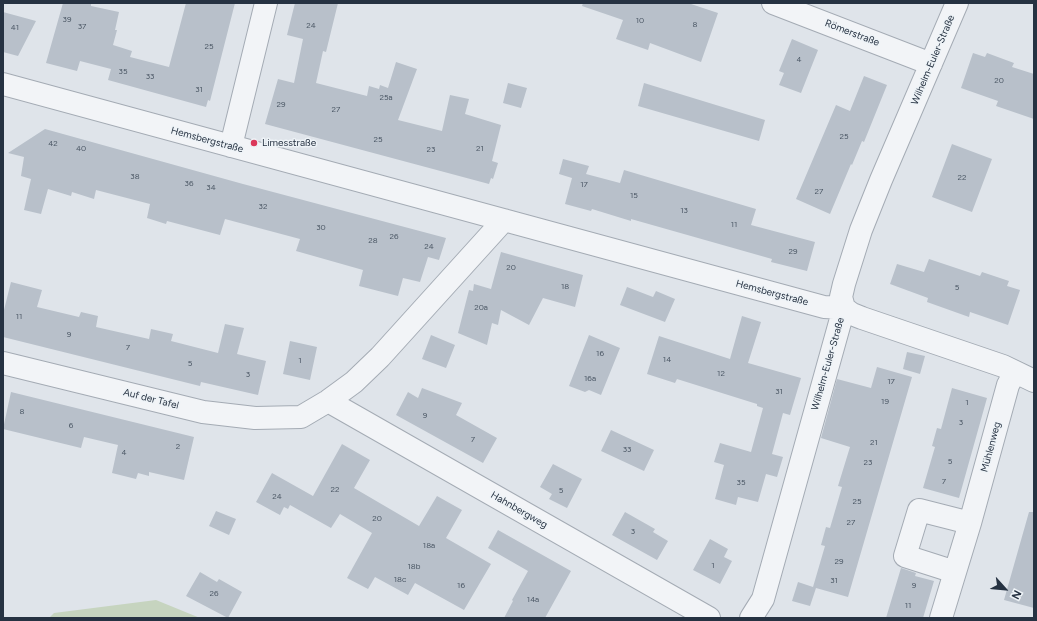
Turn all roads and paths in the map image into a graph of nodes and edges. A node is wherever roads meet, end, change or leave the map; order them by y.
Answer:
1 (266, 3) edge
2 (773, 3) edge
3 (957, 3) edge
4 (931, 64) junction
5 (3, 84) edge
6 (231, 146) junction
7 (504, 220) junction
8 (844, 308) junction
9 (3, 363) edge
10 (1025, 376) edge
11 (328, 401) junction
12 (970, 524) junction
13 (955, 572) junction
14 (709, 618) edge
15 (751, 618) edge
16 (941, 618) edge

1 - 6 street
2 - 4 street, Römerstraße
3 - 4 street, Wilhelm-Euler-Straße
4 - 8 street, Wilhelm-Euler-Straße
5 - 6 street, Hemsbergstraße
6 - 7 street, Hemsbergstraße
7 - 8 street, Hemsbergstraße
7 - 11 street
8 - 10 street, Hemsbergstraße
8 - 15 street, Wilhelm-Euler-Straße
9 - 11 street, Auf der Tafel
10 - 12 street, Mühlenweg
11 - 14 street, Hahnbergweg
12 - 13 street, Mühlenweg
12 - 13 street
13 - 16 street, Mühlenweg

